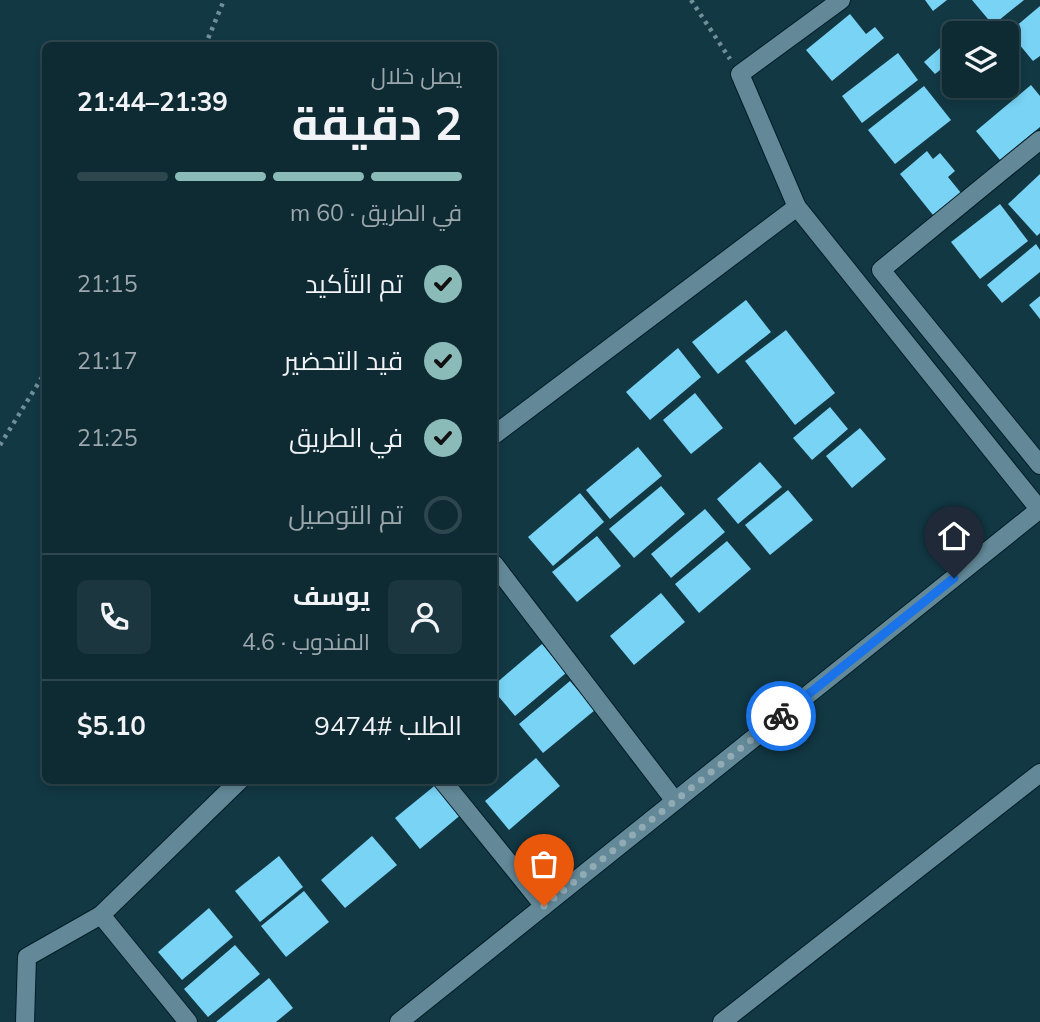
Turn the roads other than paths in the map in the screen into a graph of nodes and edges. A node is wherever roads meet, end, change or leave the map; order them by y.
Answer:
1 (841, 0) edge
2 (1040, 140) edge
3 (797, 207) junction
4 (497, 433) edge
5 (1040, 465) edge
6 (1040, 509) edge
7 (497, 576) edge
8 (1040, 773) edge
9 (236, 784) edge
10 (445, 784) edge
11 (675, 801) junction
12 (544, 906) junction
13 (101, 915) junction
14 (25, 1022) edge
15 (188, 1022) edge
16 (399, 1022) edge
17 (722, 1022) edge

1 - 3 street
2 - 5 street
3 - 4 street
3 - 6 street
6 - 11 street
7 - 11 street
8 - 17 street
9 - 13 street
10 - 12 street
11 - 12 street
12 - 16 street
13 - 14 street
13 - 15 street

